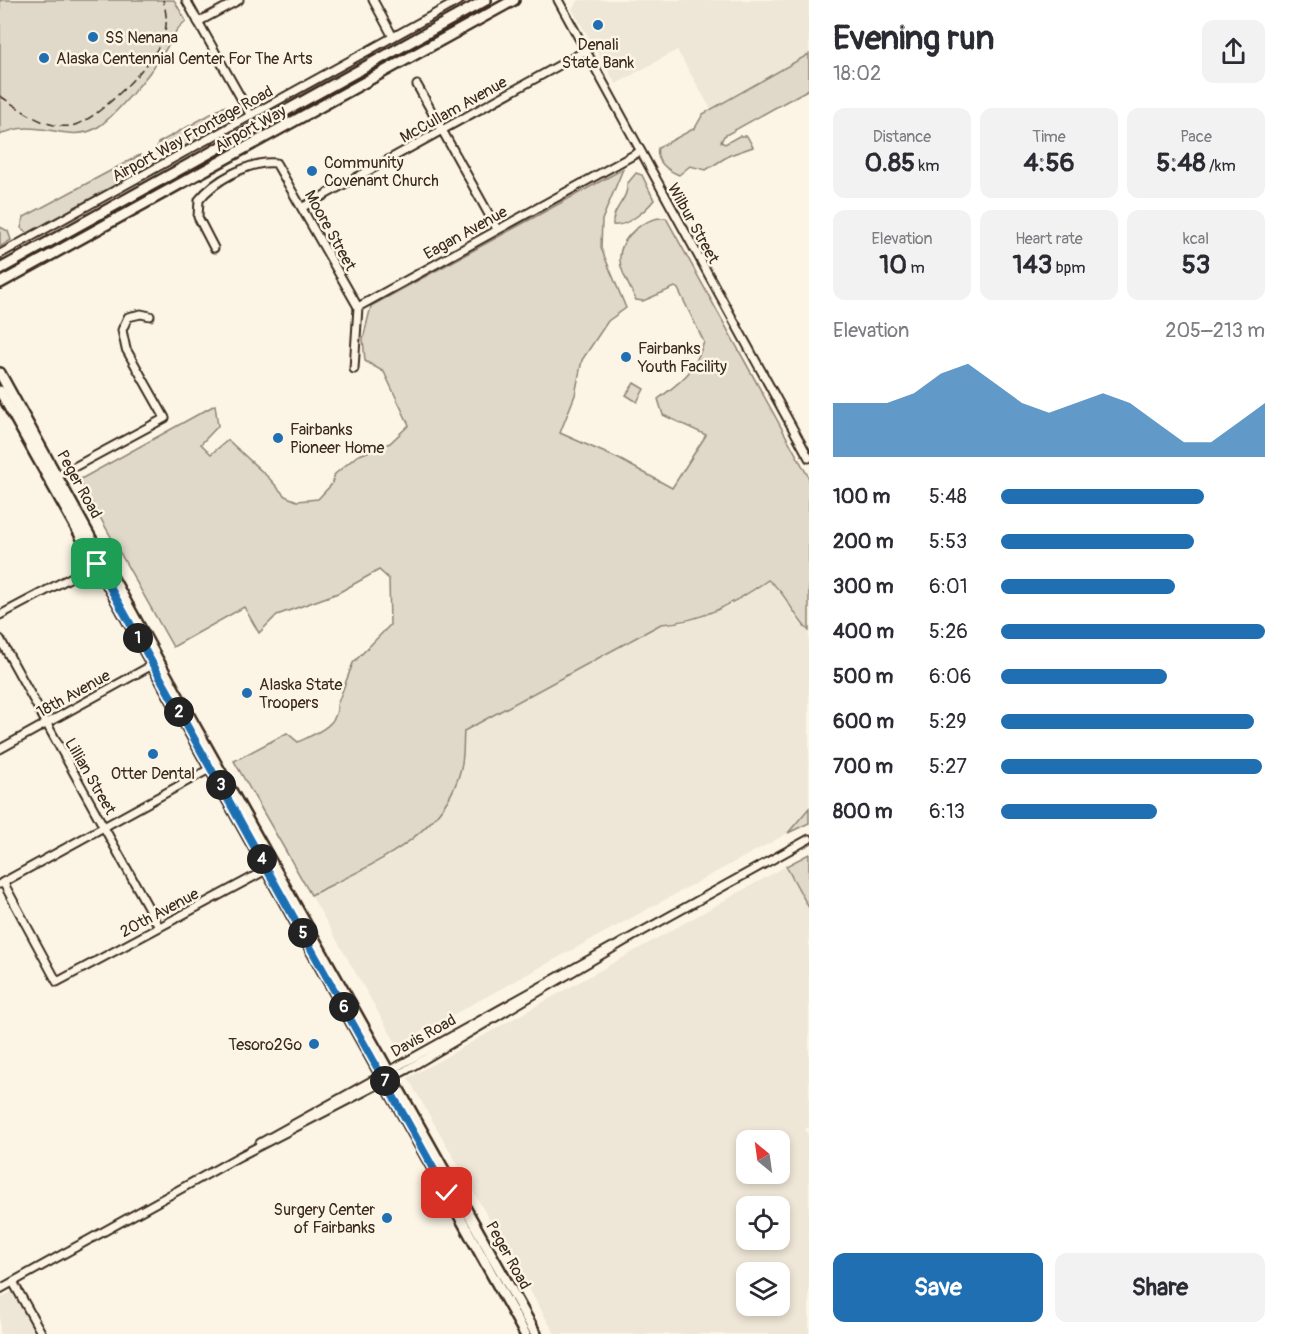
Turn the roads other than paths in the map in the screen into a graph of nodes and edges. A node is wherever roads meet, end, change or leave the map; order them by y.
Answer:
1 (186, 0) edge
2 (239, 0) edge
3 (373, 0) edge
4 (460, 0) edge
5 (486, 0) edge
6 (514, 0) edge
7 (562, 1) edge
8 (198, 22) junction
9 (393, 36) junction
10 (585, 51) junction
11 (417, 85) dead end
12 (251, 116) junction
13 (442, 131) junction
14 (639, 152) junction
15 (303, 207) junction
16 (497, 229) junction
17 (214, 248) dead end
18 (0, 254) edge
19 (0, 269) edge
20 (0, 283) edge
21 (358, 307) junction
22 (150, 316) dead end
23 (354, 369) dead end
24 (0, 373) edge
25 (0, 391) edge
26 (809, 458) edge
27 (55, 478) junction
28 (101, 562) junction
29 (0, 615) edge
30 (0, 639) edge
31 (156, 663) junction
32 (46, 723) junction
33 (0, 749) edge
34 (214, 766) junction
35 (104, 826) junction
36 (809, 839) edge
37 (271, 868) junction
38 (1, 883) edge
39 (159, 927) junction
40 (387, 1075) junction
41 (13, 1282) junction
42 (0, 1289) edge
43 (42, 1334) edge
44 (525, 1334) edge
45 (536, 1334) edge

1 - 8 street
2 - 8 street
3 - 9 street
4 - 9 street, Airport Way Frontage Road
5 - 19 main road, Airport Way
6 - 20 main road, Airport Way
7 - 10 street, Wilbur Street
8 - 12 street
9 - 12 street, Airport Way Frontage Road
10 - 13 street, McCullam Avenue
10 - 14 street, Wilbur Street
11 - 13 street
12 - 18 street, Airport Way Frontage Road
13 - 15 street, McCullam Avenue
13 - 16 street
14 - 16 street, Eagan Avenue
14 - 26 street, Wilbur Street
15 - 17 street, Moore Street
15 - 21 street, Moore Street
16 - 21 street, Eagan Avenue
21 - 23 street
22 - 27 street
24 - 27 main road, Peger Road
25 - 27 main road, Peger Road
27 - 28 main road, Peger Road
28 - 29 street
28 - 31 main road, Peger Road
30 - 32 street, Lillian Street
31 - 32 street, 18th Avenue
31 - 34 main road, Peger Road
32 - 33 street, 18th Avenue
32 - 35 street, Lillian Street
34 - 35 street
34 - 37 main road, Peger Road
35 - 38 street
35 - 39 street, Lillian Street
36 - 40 street, Davis Road
37 - 39 street, 20th Avenue
37 - 40 main road, Peger Road
38 - 39 street, 20th Avenue
40 - 41 street, Davis Road
40 - 44 main road, Peger Road
40 - 45 main road, Peger Road
41 - 42 street, Davis Road
41 - 43 street

